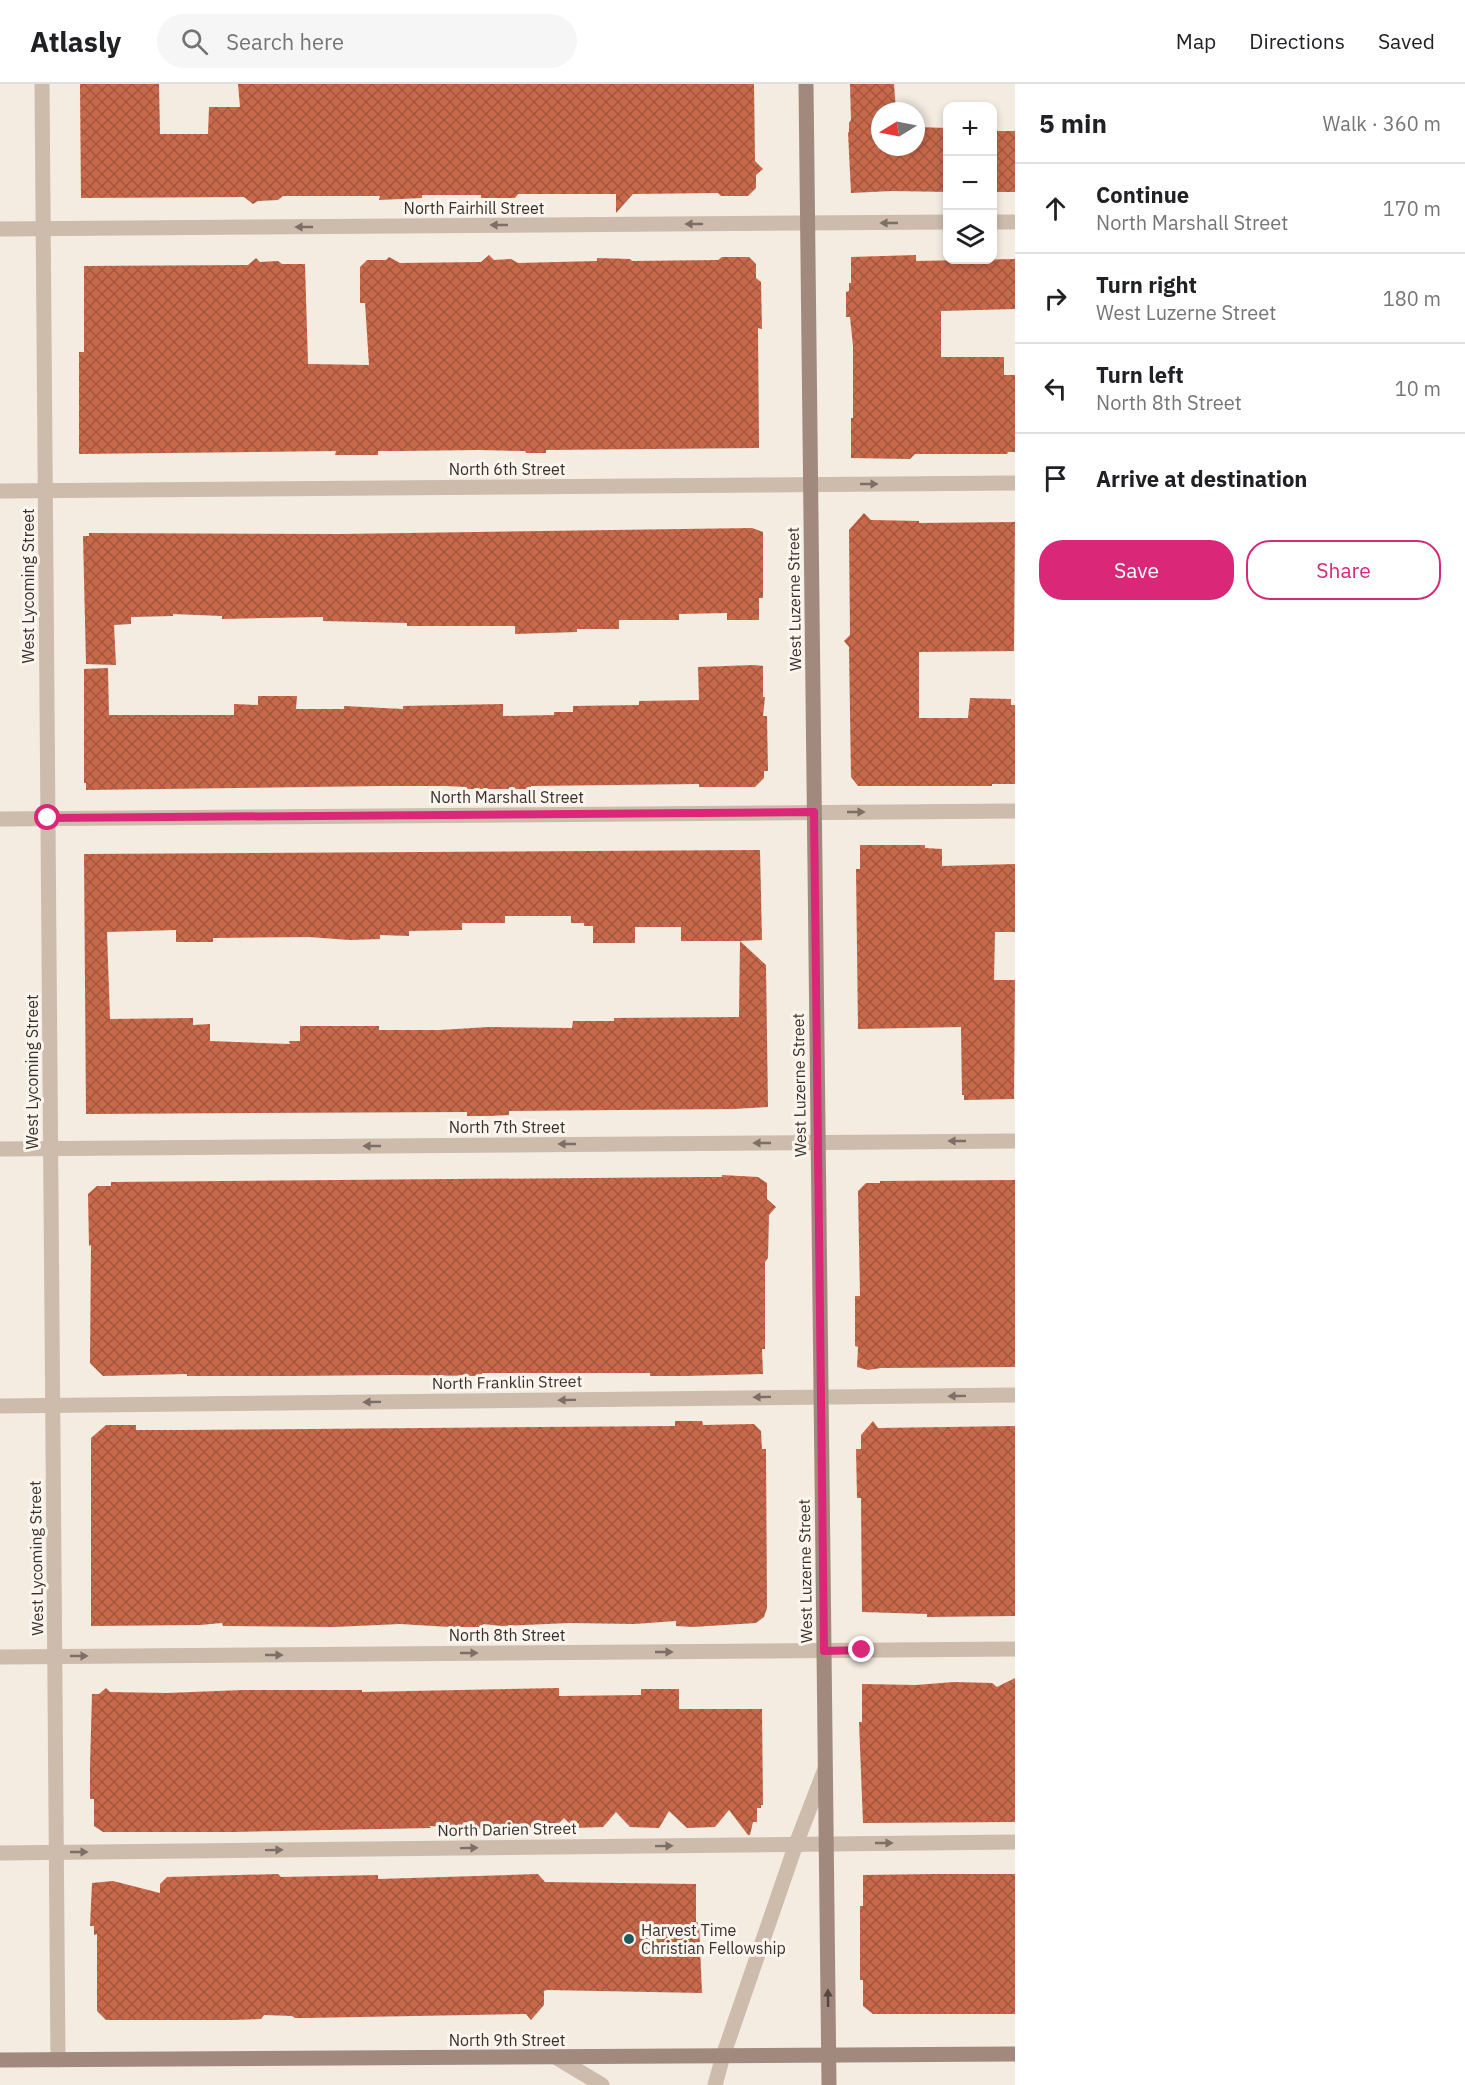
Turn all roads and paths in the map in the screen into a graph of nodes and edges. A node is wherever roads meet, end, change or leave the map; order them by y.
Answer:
1 (42, 84) edge
2 (806, 84) edge
3 (943, 222) edge
4 (997, 222) edge
5 (1015, 222) edge
6 (808, 223) junction
7 (0, 229) edge
8 (44, 229) junction
9 (1015, 483) edge
10 (811, 485) junction
11 (46, 490) junction
12 (0, 491) edge
13 (1015, 811) edge
14 (814, 812) junction
15 (48, 818) junction
16 (0, 819) edge
17 (1015, 1141) edge
18 (818, 1142) junction
19 (51, 1148) junction
20 (0, 1149) edge
21 (1015, 1395) edge
22 (821, 1397) junction
23 (0, 1406) edge
24 (53, 1406) junction
25 (1015, 1649) edge
26 (824, 1651) junction
27 (55, 1656) junction
28 (0, 1657) edge
29 (825, 1769) junction
30 (1015, 1842) edge
31 (795, 1844) junction
32 (826, 1844) junction
33 (57, 1852) junction
34 (0, 1853) edge
35 (1015, 2054) edge
36 (723, 2056) junction
37 (828, 2056) junction
38 (557, 2058) junction
39 (0, 2060) edge
40 (58, 2060) junction
41 (602, 2085) edge
42 (715, 2085) edge
43 (829, 2085) edge

1 - 8 street, West Lycoming Street
2 - 6 street, West Luzerne Street
3 -> 6 street, North Fairhill Street
4 - 5 street
6 -> 8 street, North Fairhill Street
6 - 10 street, West Luzerne Street
7 - 8 street, North Fairhill Street
8 - 11 street, West Lycoming Street
10 -> 9 street, North 6th Street
10 - 11 street, North 6th Street
10 - 14 street, West Luzerne Street
11 - 12 street, North 6th Street
11 - 15 street, West Lycoming Street
14 -> 13 street, North Marshall Street
14 - 15 street, North Marshall Street
14 - 18 street, West Luzerne Street
15 - 16 street, North Marshall Street
15 - 19 street, West Lycoming Street
17 -> 18 street, North 7th Street
18 -> 19 street, North 7th Street
18 - 22 street, West Luzerne Street
19 - 20 street, North 7th Street
19 - 24 street, West Lycoming Street
21 -> 22 street, North Franklin Street
22 -> 24 street, North Franklin Street
22 - 26 street, West Luzerne Street
23 - 24 street, North Franklin Street
24 - 27 street, West Lycoming Street
25 - 26 street, North 8th Street
27 -> 26 street, North 8th Street
26 - 29 street, West Luzerne Street
27 - 28 street, North 8th Street
27 - 33 street, West Lycoming Street
29 - 31 street
29 - 32 street, West Luzerne Street
32 -> 30 street, North Darien Street
31 - 32 street, North Darien Street
33 -> 31 street, North Darien Street
31 - 36 street
37 -> 32 street, West Luzerne Street
33 - 34 street, North Darien Street
33 - 40 street, West Lycoming Street
35 - 37 street, North 9th Street
36 - 37 street, North 9th Street
36 - 38 street, North 9th Street
36 - 42 street
37 - 43 street, West Luzerne Street
38 - 40 street, North 9th Street
38 - 41 street
39 - 40 street, North 9th Street

